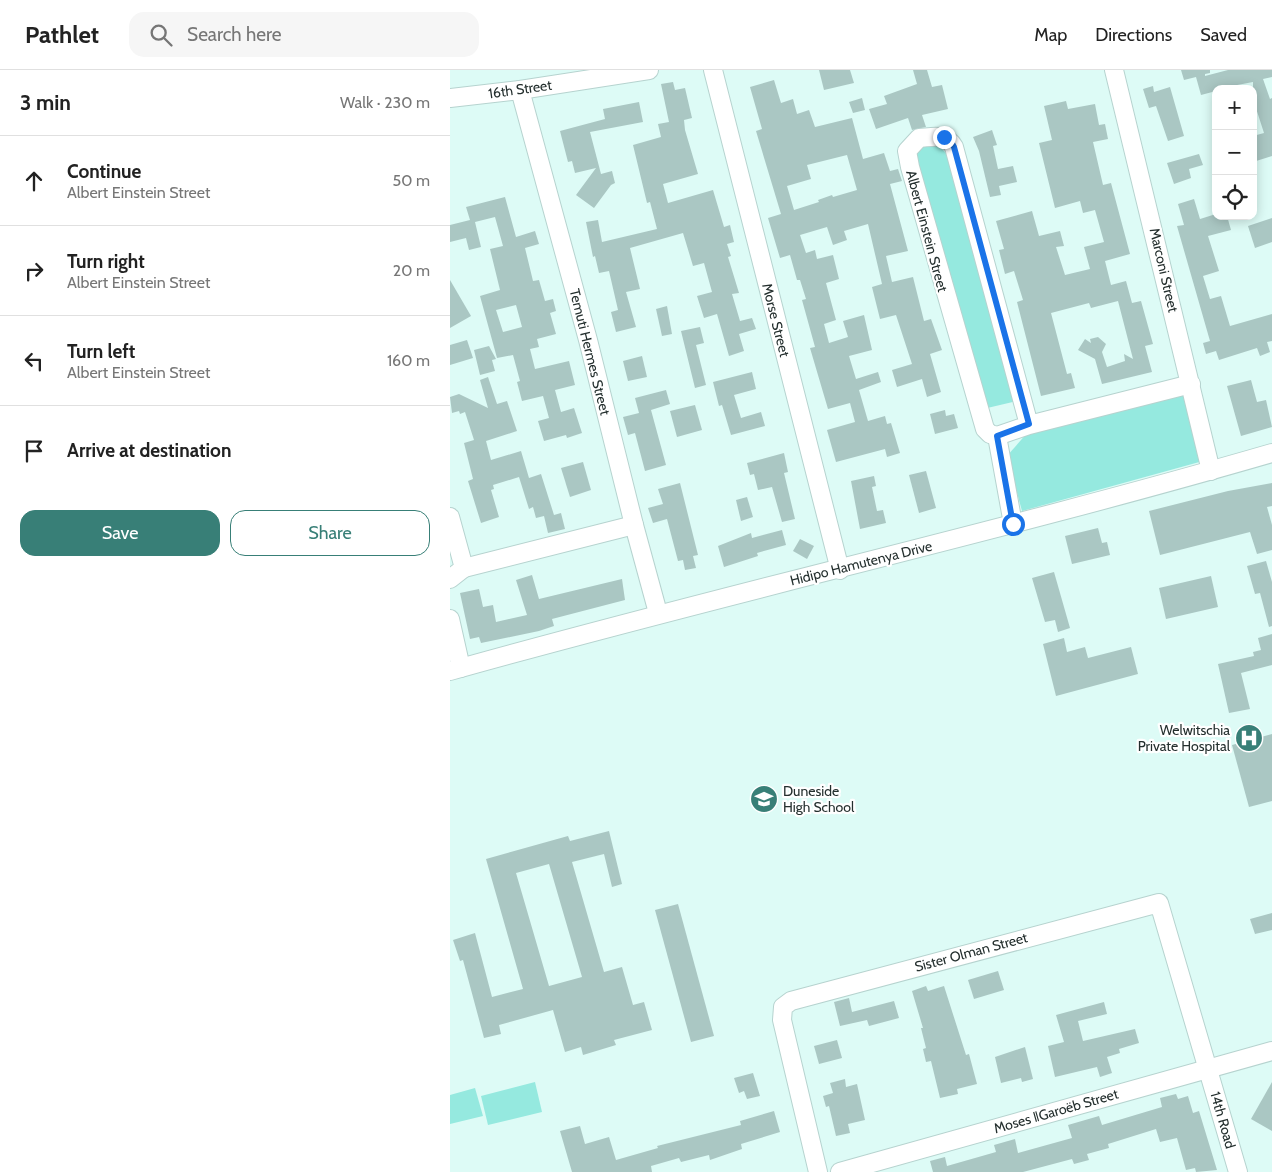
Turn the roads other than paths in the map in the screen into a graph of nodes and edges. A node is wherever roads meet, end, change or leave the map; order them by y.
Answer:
1 (649, 70) edge
2 (713, 70) edge
3 (1114, 70) edge
4 (520, 90) junction
5 (450, 98) edge
6 (1191, 384) junction
7 (1029, 424) junction
8 (997, 436) junction
9 (1272, 453) edge
10 (1211, 470) junction
11 (450, 517) edge
12 (1013, 524) junction
13 (634, 525) junction
14 (464, 568) junction
15 (840, 570) junction
16 (450, 579) edge
17 (658, 614) junction
18 (450, 619) edge
19 (456, 670) edge
20 (1272, 1051) edge
21 (1208, 1067) junction
22 (818, 1172) edge
23 (840, 1172) edge
24 (1238, 1172) edge

1 - 4 street, 16th Street
2 - 15 street, Morse Street
3 - 6 street, Marconi Street
4 - 5 street, 16th Street
4 - 13 street, Temuti Hermes Street
6 - 7 street
6 - 10 street, Marconi Street
7 - 8 street
7 - 8 street, Albert Einstein Street
8 - 12 street
9 - 10 street, Hidipo Hamutenya Drive
10 - 12 street, Hidipo Hamutenya Drive
11 - 14 street
12 - 15 street, Hidipo Hamutenya Drive
13 - 14 street
13 - 17 street, Temuti Hermes Street
14 - 16 street
15 - 17 street, Hidipo Hamutenya Drive
17 - 19 street, Hidipo Hamutenya Drive
18 - 19 street
20 - 21 street, Moses ǁGaroëb Street
21 - 22 street, Sister Olman Street
21 - 23 street, Moses ǁGaroëb Street
21 - 24 street, 14th Road

